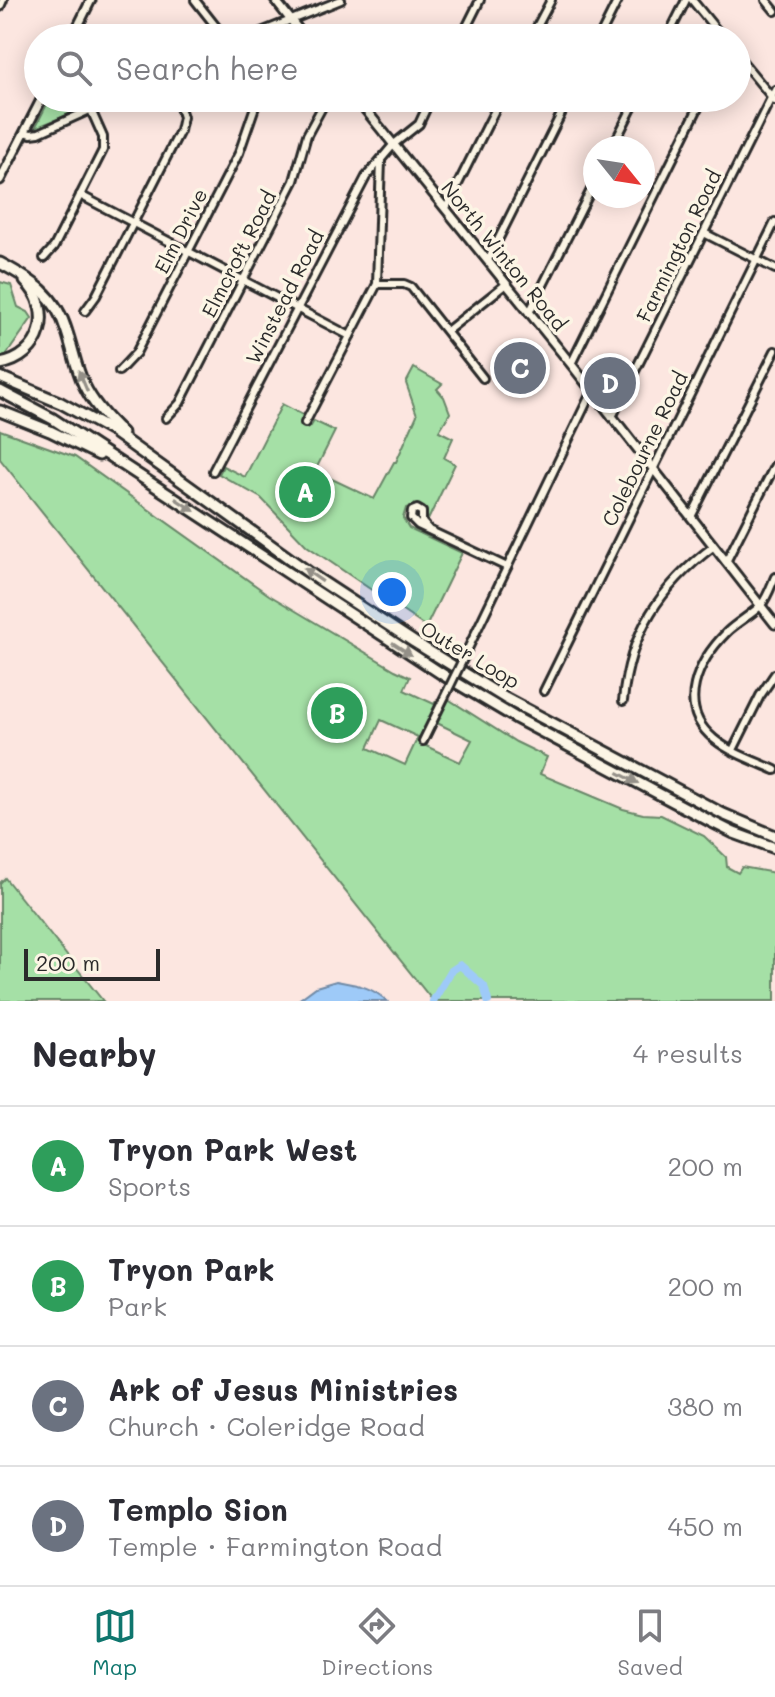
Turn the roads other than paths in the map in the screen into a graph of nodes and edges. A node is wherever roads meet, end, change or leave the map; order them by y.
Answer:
1 (3, 0) edge
2 (91, 0) edge
3 (195, 0) edge
4 (275, 0) edge
5 (341, 0) edge
6 (480, 0) edge
7 (551, 0) edge
8 (618, 0) edge
9 (686, 0) edge
10 (692, 0) edge
11 (766, 0) edge
12 (0, 7) edge
13 (775, 11) edge
14 (292, 23) junction
15 (79, 24) edge
16 (214, 24) edge
17 (289, 24) edge
18 (468, 24) edge
19 (538, 24) edge
20 (606, 24) edge
21 (674, 24) edge
22 (712, 24) edge
23 (751, 71) edge
24 (774, 96) edge
25 (35, 112) edge
26 (86, 112) edge
27 (92, 112) edge
28 (181, 112) edge
29 (253, 112) edge
30 (319, 112) edge
31 (368, 112) edge
32 (425, 112) edge
33 (494, 112) edge
34 (562, 112) edge
35 (630, 112) edge
36 (696, 112) edge
37 (25, 132) junction
38 (618, 136) edge
39 (394, 144) junction
40 (381, 160) junction
41 (0, 180) edge
42 (80, 195) junction
43 (583, 206) edge
44 (446, 208) junction
45 (775, 222) edge
46 (133, 224) junction
47 (704, 233) junction
48 (188, 252) junction
49 (44, 258) dead end
50 (756, 259) junction
51 (488, 260) junction
52 (1, 266) edge
53 (775, 269) edge
54 (243, 280) junction
55 (377, 284) junction
56 (506, 284) junction
57 (296, 308) junction
58 (85, 311) dead end
59 (529, 313) junction
60 (447, 331) junction
61 (350, 336) junction
62 (775, 351) edge
63 (0, 364) edge
64 (571, 364) junction
65 (119, 371) dead end
66 (0, 377) edge
67 (483, 378) dead end
68 (0, 391) edge
69 (592, 391) junction
70 (0, 411) edge
71 (612, 417) junction
72 (166, 418) dead end
73 (305, 423) dead end
74 (152, 459) junction
75 (775, 465) edge
76 (653, 468) junction
77 (213, 471) dead end
78 (143, 478) junction
79 (691, 517) junction
80 (429, 530) dead end
81 (714, 546) junction
82 (726, 562) junction
83 (507, 567) junction
84 (775, 577) edge
85 (761, 606) junction
86 (775, 624) edge
87 (775, 674) edge
88 (544, 691) dead end
89 (623, 701) dead end
90 (423, 741) dead end
91 (733, 750) junction
92 (775, 770) edge
93 (775, 836) edge
94 (775, 848) edge

1 - 12 street
2 - 15 main road
3 - 16 street
4 - 14 main road
5 - 14 street
6 - 18 street
7 - 19 street
8 - 20 street
9 - 21 street
10 - 22 street
11 - 13 street
14 - 17 street
23 - 24 street
24 - 47 street, Farmington Road
25 - 37 main road
26 - 37 street
27 - 42 street
28 - 46 street
29 - 48 street, Elm Drive
30 - 54 street, Elmcroft Road
31 - 39 main road, North Winton Road
32 - 39 street, Winstead Road
33 - 44 street
34 - 51 street
35 - 38 street
36 - 64 street
37 - 41 main road
39 - 40 street, Winstead Road
39 - 44 main road, North Winton Road
40 - 55 street
40 - 57 street, Winstead Road
42 - 46 street
42 - 49 street
43 - 59 street
44 - 51 main road, North Winton Road
45 - 50 street, Colebourne Road
46 - 48 street
46 - 58 street
47 - 50 street
47 - 71 street, Farmington Road
48 - 54 street
48 - 65 street, Elm Drive
50 - 53 street
50 - 76 street, Colebourne Road
51 - 56 main road, North Winton Road
52 - 63 highway
74 -> 52 highway
54 - 57 street
54 - 72 street, Elmcroft Road
55 - 60 street
55 - 61 street
56 - 59 main road, North Winton Road
56 - 60 street
57 - 61 street
57 - 77 street, Winstead Road
59 - 64 main road, North Winton Road
60 - 67 street
61 - 73 street
62 - 79 street
64 - 69 main road, North Winton Road
66 - 74 highway, Outer Loop
68 - 78 highway, Outer Loop
69 - 71 main road, North Winton Road
69 - 83 street
70 - 78 highway
71 - 76 main road, North Winton Road
93 -> 74 highway, Outer Loop
75 - 82 street
76 - 79 main road, North Winton Road
76 - 88 street, Colebourne Road
78 -> 94 highway, Outer Loop
79 - 81 main road, North Winton Road
80 - 83 street
81 - 82 main road, North Winton Road
81 - 89 street
82 - 85 main road, North Winton Road
83 - 90 street, bridge
84 - 85 street
85 - 86 main road, North Winton Road
85 - 91 street
87 - 91 street
91 - 92 street

